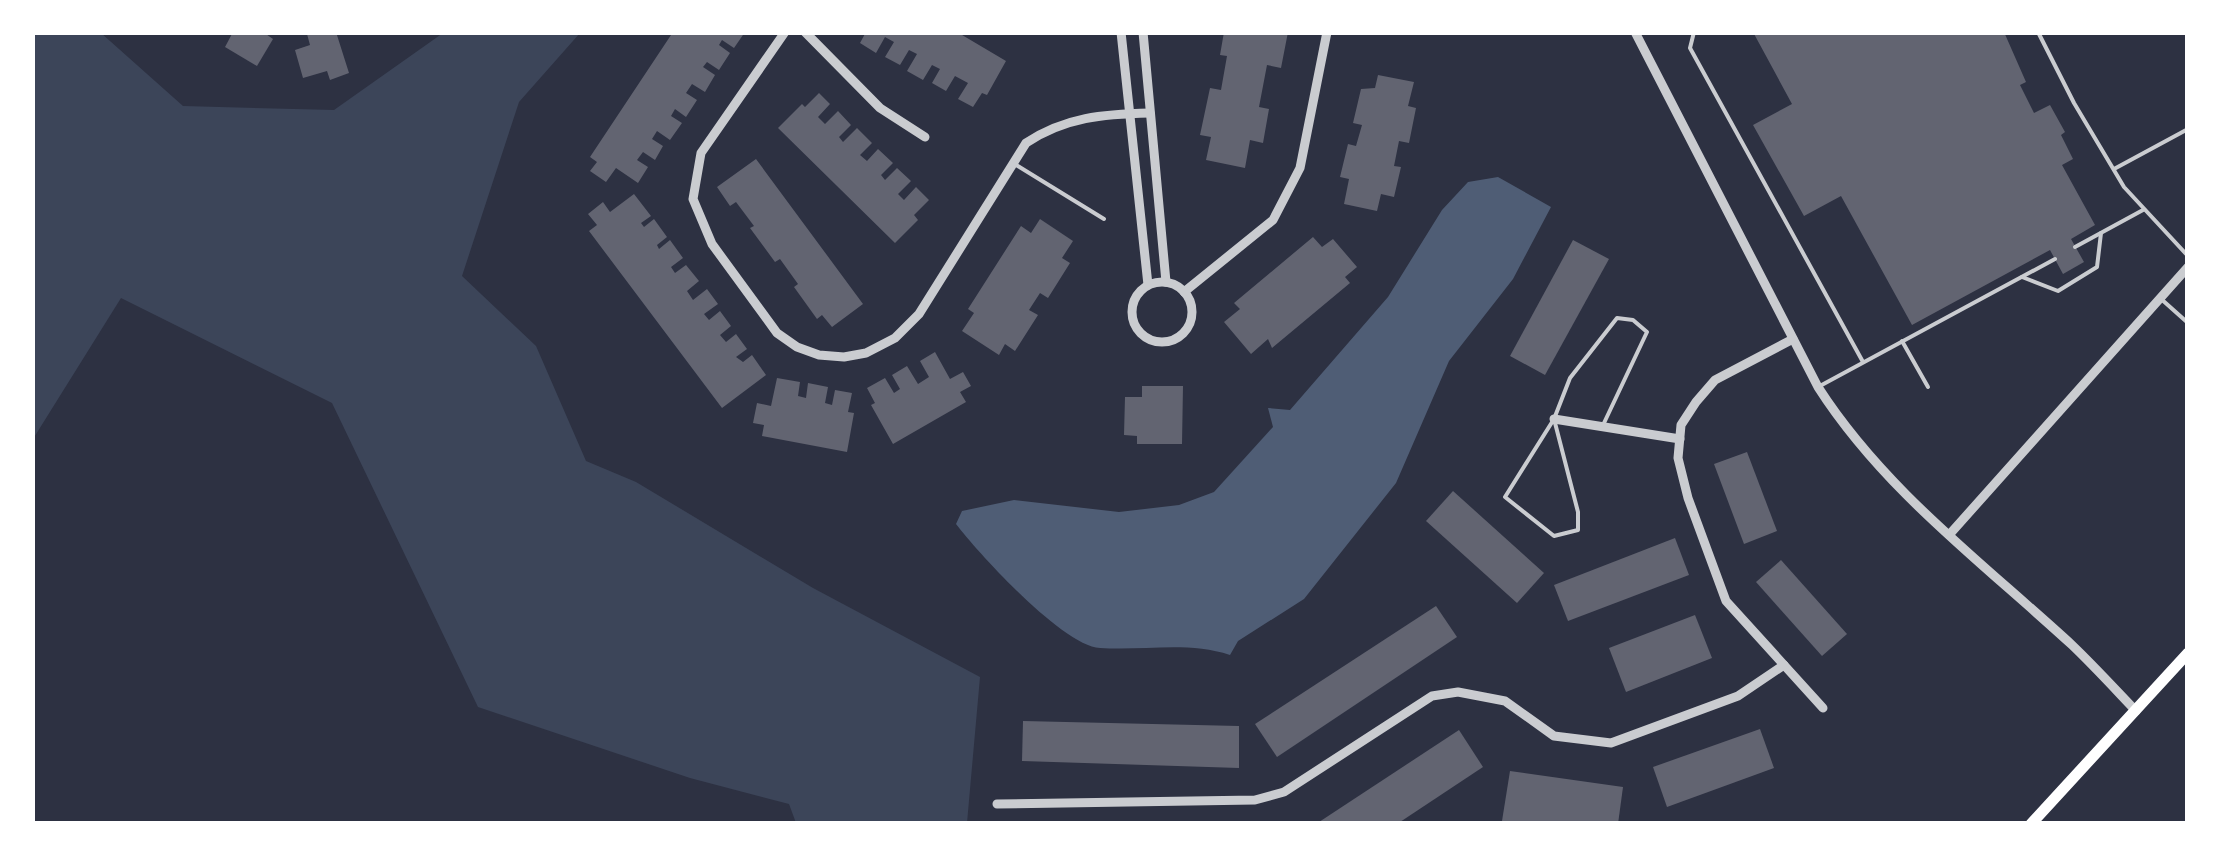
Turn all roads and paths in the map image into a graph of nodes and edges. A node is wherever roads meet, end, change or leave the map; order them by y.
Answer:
1 (785, 32) edge
2 (804, 32) edge
3 (1121, 32) edge
4 (1143, 32) edge
5 (1327, 32) edge
6 (1635, 32) edge
7 (1694, 32) edge
8 (2038, 32) edge
9 (1150, 113) junction
10 (1129, 114) junction
11 (2188, 130) edge
12 (926, 137) dead end
13 (1014, 163) junction
14 (2114, 169) junction
15 (2143, 210) junction
16 (1104, 219) dead end
17 (2101, 233) junction
18 (2076, 248) dead end
19 (2188, 256) edge
20 (2055, 259) dead end
21 (2188, 267) edge
22 (2022, 277) junction
23 (1166, 282) junction
24 (1148, 285) junction
25 (1184, 292) junction
26 (2160, 298) junction
27 (2188, 322) edge
28 (1794, 339) junction
29 (1902, 341) junction
30 (1863, 362) junction
31 (1818, 387) junction
32 (1928, 387) dead end
33 (1554, 419) junction
34 (1602, 427) junction
35 (1680, 439) junction
36 (1949, 536) junction
37 (2188, 653) edge
38 (1784, 665) junction
39 (1823, 708) dead end
40 (2136, 711) junction
41 (997, 804) dead end
42 (2032, 824) edge

1 - 13 street
2 - 12 street
3 - 10 street
4 - 9 street
5 - 25 street
6 - 28 street
7 - 30 lane
8 - 14 lane
9 - 10 street
9 - 23 street
10 - 13 street
10 - 24 street
11 - 14 lane
13 - 16 lane
14 - 15 lane
15 - 17 lane
15 - 19 lane
17 - 18 lane
17 - 22 lane
20 - 22 lane
21 - 26 street
22 - 29 lane
23 - 24 street
23 - 25 street
24 - 25 street
26 - 27 lane
26 - 36 street
28 - 31 street
28 - 35 street
29 - 30 lane
29 - 32 lane
30 - 31 lane
31 - 36 street
33 - 33 lane
33 - 34 street
33 - 34 lane
34 - 35 street
35 - 38 street
36 - 40 street
37 - 40 main road
38 - 39 street
38 - 41 street
40 - 42 main road

